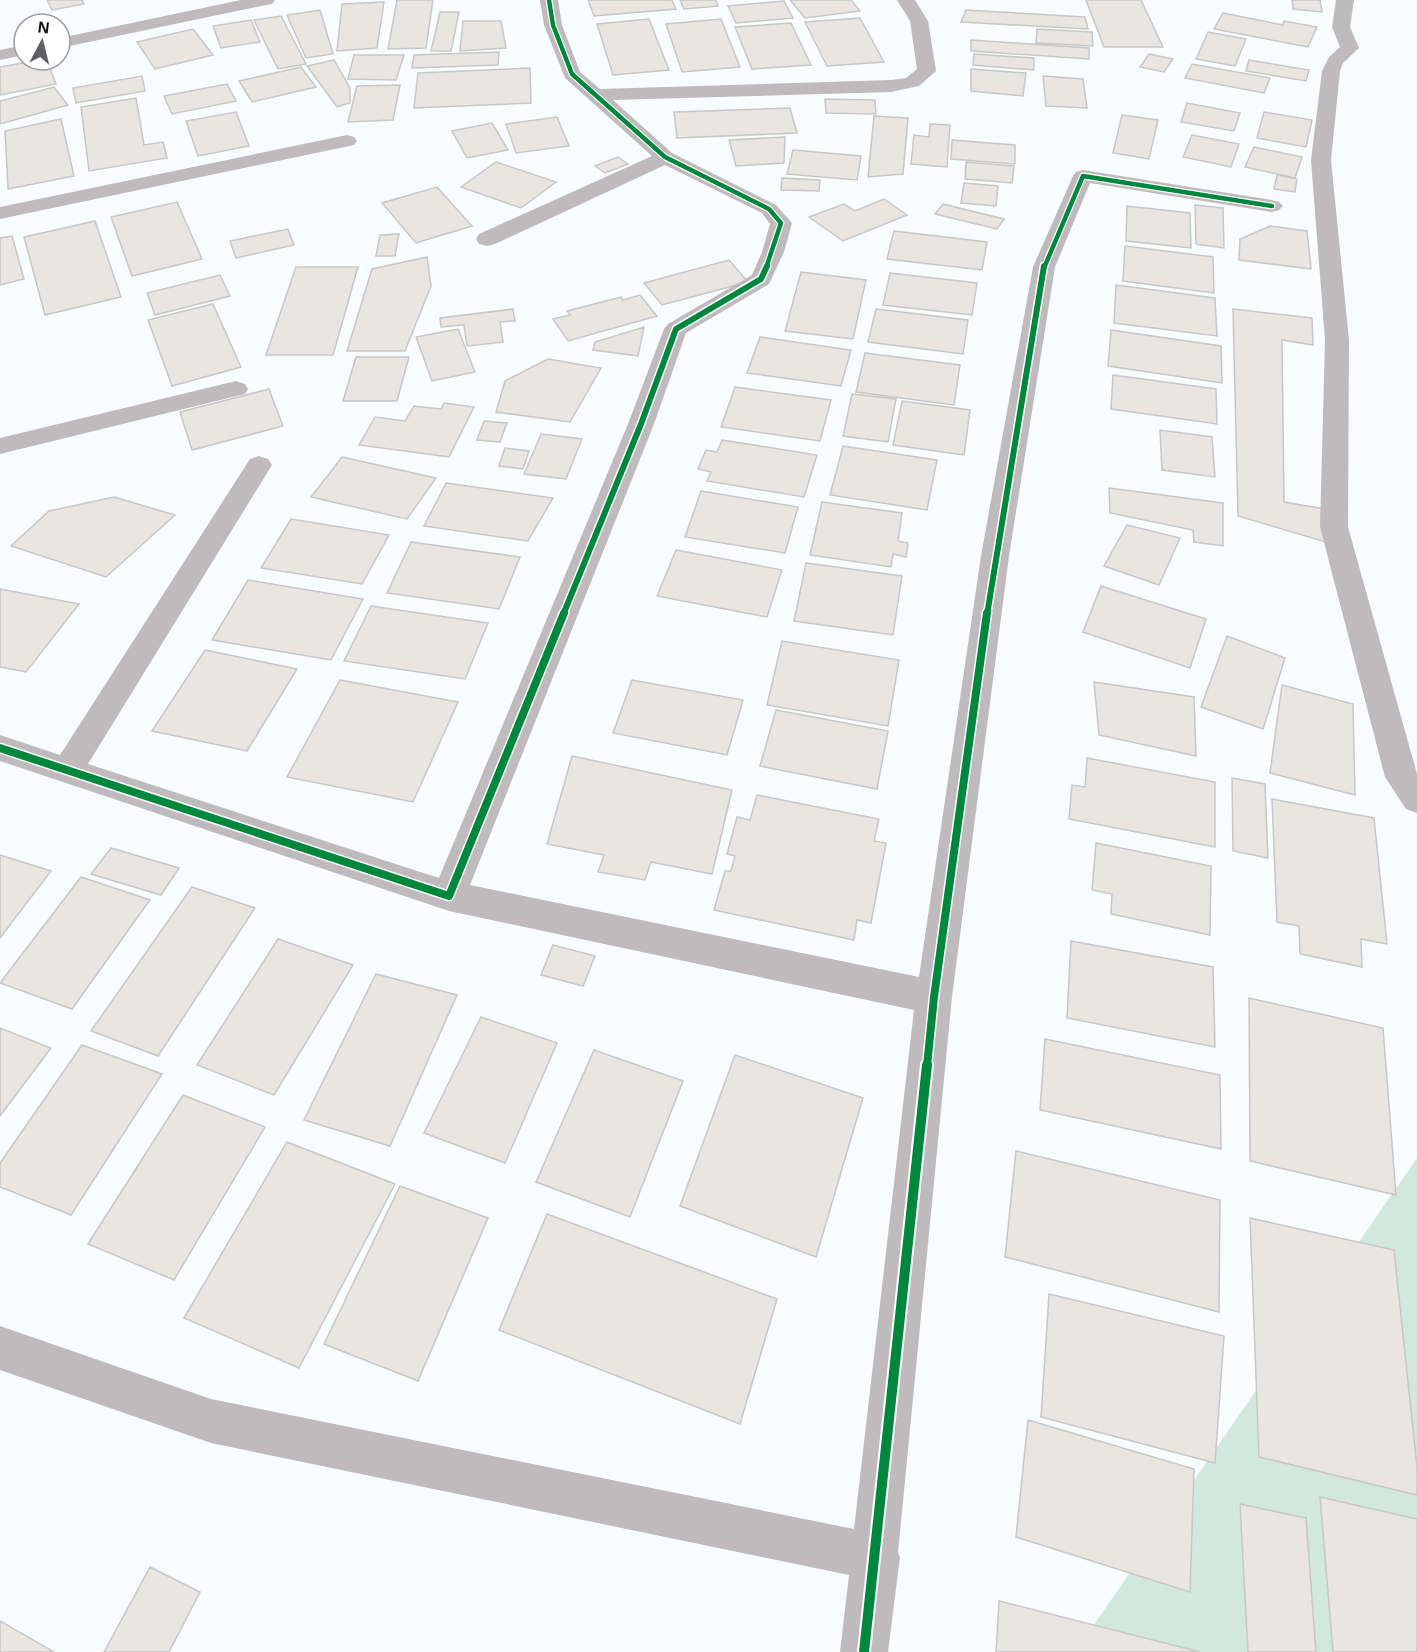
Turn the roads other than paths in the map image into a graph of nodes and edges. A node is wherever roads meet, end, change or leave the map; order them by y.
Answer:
1 (266, 0) edge
2 (549, 0) edge
3 (906, 0) edge
4 (1345, 0) edge
5 (72, 40) edge
6 (594, 95) junction
7 (346, 141) dead end
8 (665, 157) junction
9 (1272, 206) dead end
10 (0, 213) edge
11 (487, 238) dead end
12 (236, 388) dead end
13 (0, 446) edge
14 (259, 465) dead end
15 (0, 748) edge
16 (68, 769) junction
17 (1417, 800) edge
18 (449, 896) junction
19 (934, 997) junction
20 (0, 1348) edge
21 (876, 1557) junction
22 (864, 1652) edge

1 - 5 street
2 - 6 street
3 - 6 street
4 - 17 street
6 - 8 street
7 - 10 street
8 - 11 street
8 - 18 street
9 - 19 street
12 - 13 street
14 - 16 street
15 - 16 street
16 - 18 street
18 - 19 street
19 - 21 street
20 - 21 street
21 - 22 street

